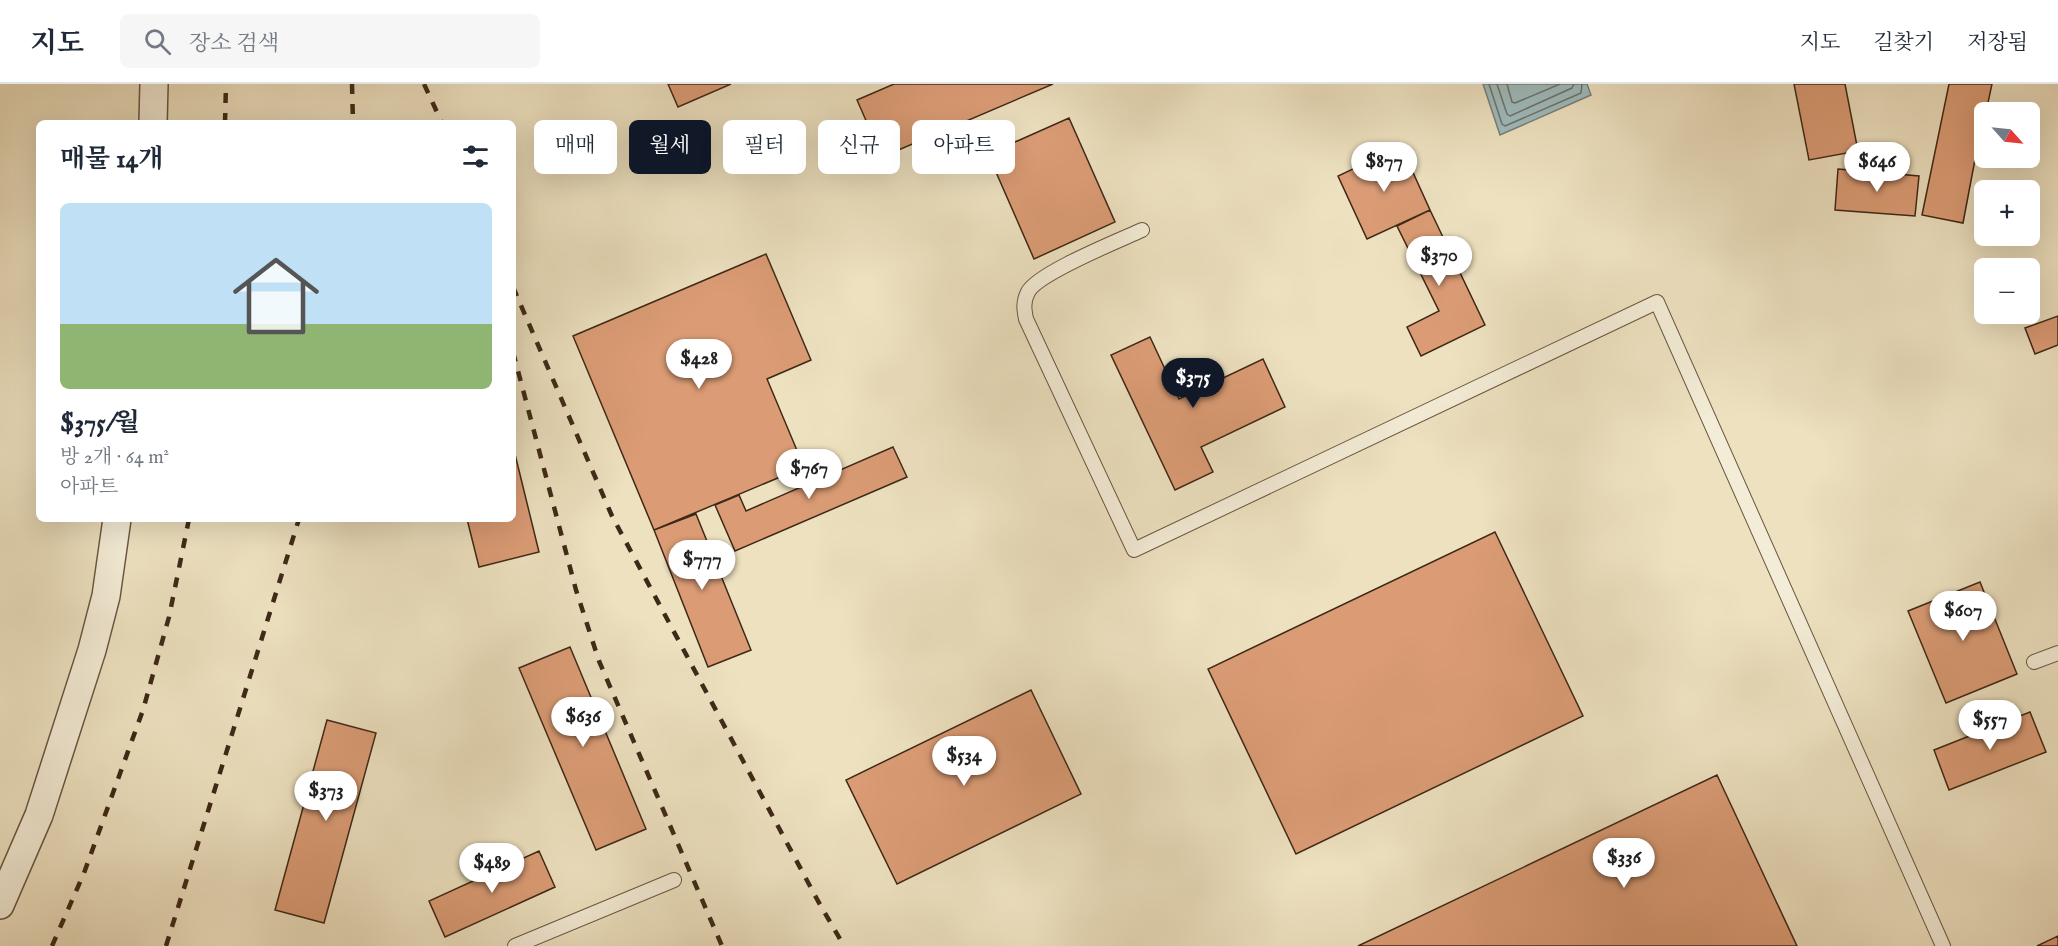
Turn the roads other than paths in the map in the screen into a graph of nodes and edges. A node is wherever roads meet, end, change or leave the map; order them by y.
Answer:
1 (154, 84) edge
2 (153, 120) edge
3 (1142, 230) dead end
4 (117, 522) edge
5 (2058, 653) edge
6 (2034, 662) dead end
7 (674, 880) dead end
8 (0, 905) edge
9 (516, 946) edge
10 (1943, 946) edge

1 - 2 street
3 - 10 lane
4 - 8 street
5 - 6 lane
7 - 9 lane

